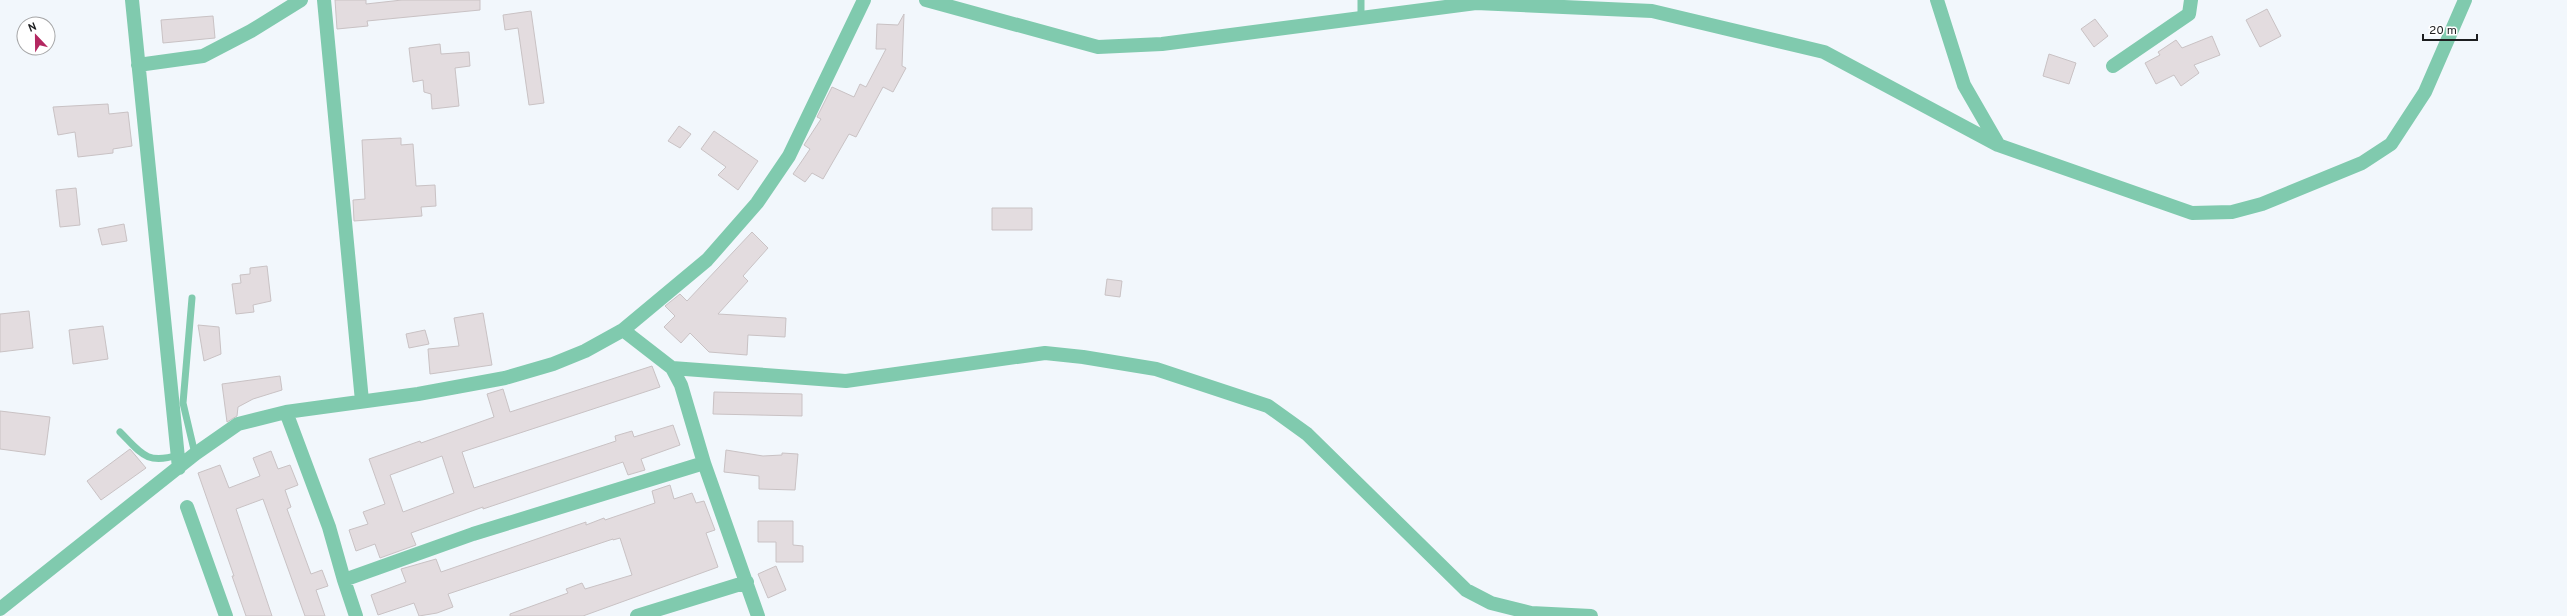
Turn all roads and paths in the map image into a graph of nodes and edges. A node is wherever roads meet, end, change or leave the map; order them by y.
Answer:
1 (132, 0) edge
2 (300, 0) edge
3 (324, 0) edge
4 (864, 0) edge
5 (926, 0) edge
6 (1362, 0) edge
7 (1937, 0) edge
8 (2191, 0) edge
9 (2465, 0) edge
10 (1476, 2) edge
11 (1361, 20) junction
12 (138, 65) junction
13 (2113, 66) dead end
14 (1998, 145) junction
15 (192, 298) dead end
16 (623, 330) junction
17 (672, 368) junction
18 (362, 401) junction
19 (286, 412) junction
20 (120, 432) dead end
21 (195, 454) junction
22 (179, 462) junction
23 (704, 463) junction
24 (187, 507) dead end
25 (344, 580) junction
26 (747, 582) junction
27 (0, 609) edge
28 (226, 616) edge
29 (356, 616) edge
30 (637, 616) edge
31 (758, 616) edge
32 (1591, 616) edge

1 - 12 street
2 - 12 street
3 - 18 street
4 - 16 street
5 - 11 street
6 - 11 lane
7 - 14 street
8 - 13 street
9 - 14 street
10 - 11 street
10 - 14 street
12 - 22 street
15 - 21 lane
16 - 17 street
16 - 18 street
17 - 23 street
17 - 32 street
18 - 19 street
19 - 21 street
19 - 25 street
20 - 22 lane
21 - 22 street
22 - 27 street
23 - 25 street
23 - 26 street
24 - 28 street
25 - 29 street
26 - 30 street
26 - 31 street

